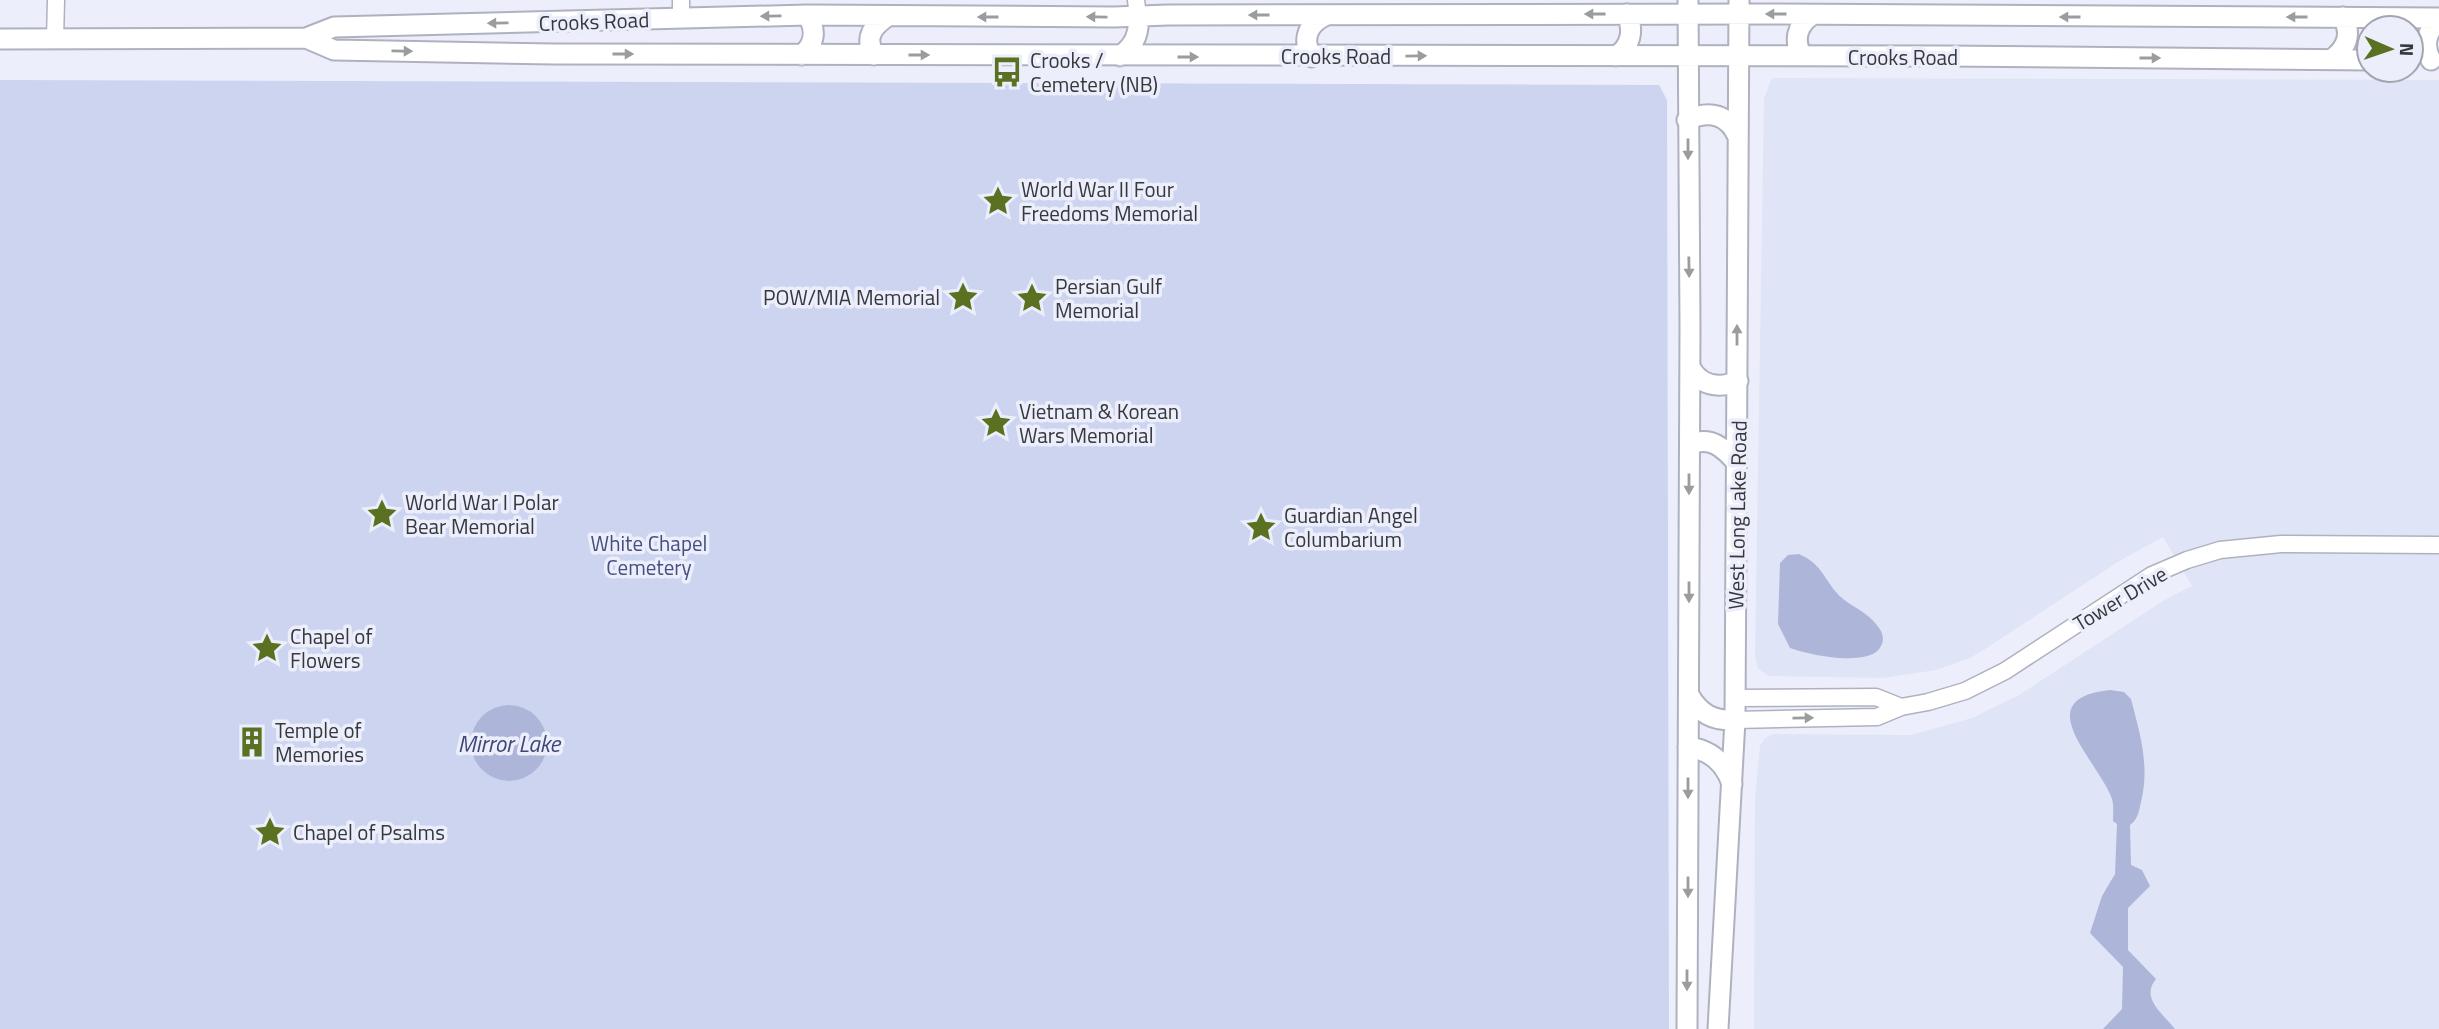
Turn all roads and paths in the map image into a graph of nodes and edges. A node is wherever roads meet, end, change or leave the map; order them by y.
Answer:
1 (56, 0) edge
2 (1688, 7) edge
3 (1739, 7) edge
4 (1137, 8) edge
5 (681, 9) edge
6 (1627, 14) junction
7 (807, 15) junction
8 (1327, 15) junction
9 (1812, 15) junction
10 (888, 16) junction
11 (2343, 18) junction
12 (2439, 20) edge
13 (566, 22) junction
14 (306, 38) junction
15 (0, 39) edge
16 (55, 40) junction
17 (554, 54) junction
18 (802, 55) junction
19 (874, 55) junction
20 (1120, 56) junction
21 (1616, 56) junction
22 (1688, 56) junction
23 (1739, 56) junction
24 (1802, 56) junction
25 (1312, 57) junction
26 (2332, 59) junction
27 (2355, 60) edge
28 (2427, 60) edge
29 (1688, 120) junction
30 (1738, 137) junction
31 (1690, 367) junction
32 (1738, 382) junction
33 (1690, 445) junction
34 (1737, 463) junction
35 (2439, 545) edge
36 (1689, 695) junction
37 (1735, 698) junction
38 (1901, 706) junction
39 (1735, 720) junction
40 (1688, 747) junction
41 (1732, 785) junction
42 (1688, 930) junction
43 (1723, 942) junction
44 (1687, 1029) edge
45 (1718, 1029) edge

1 - 16 street
2 - 3 main road, Crooks Road
2 - 6 main road, Crooks Road
2 - 22 main road
9 -> 3 main road, Crooks Road
3 - 23 main road, West Long Lake Road
8 -> 4 main road, Crooks Road
4 -> 10 main road, Crooks Road
4 - 20 main road
7 -> 5 main road, Crooks Road
5 - 13 main road, Crooks Road
6 -> 8 main road, Crooks Road
6 - 21 main road
7 - 10 main road, Crooks Road
7 - 18 main road
8 - 25 main road
11 -> 9 main road, Crooks Road
9 - 24 main road
10 - 19 main road
11 - 12 main road, Crooks Road
11 - 26 main road
12 - 28 main road
13 -> 14 main road, Crooks Road
13 - 17 main road
14 - 16 main road, Crooks Road
14 -> 17 main road, Crooks Road
15 - 16 main road, Crooks Road
17 -> 18 main road, Crooks Road
18 - 19 main road, Crooks Road
19 -> 20 main road, Crooks Road
20 -> 25 main road, Crooks Road
21 - 22 main road, Crooks Road
25 -> 21 main road, Crooks Road
22 - 23 main road, Crooks Road
22 - 29 main road
23 - 24 main road, Crooks Road
23 - 30 main road, West Long Lake Road
24 -> 26 main road, Crooks Road
26 - 27 main road, Crooks Road
29 - 30 main road
29 -> 31 main road
32 -> 30 main road, West Long Lake Road
31 - 32 main road
31 - 33 main road
32 - 34 main road, West Long Lake Road
33 - 34 main road
33 -> 36 main road
34 - 37 main road, West Long Lake Road
35 - 38 street, Tower Drive
36 - 39 main road
36 - 40 main road
37 - 38 street, Tower Drive
37 - 39 main road, West Long Lake Road
39 -> 38 street, Tower Drive
39 - 41 main road, West Long Lake Road
40 - 41 main road
40 -> 42 main road
41 - 43 main road, West Long Lake Road
42 - 43 main road
42 -> 44 main road
43 - 45 main road, West Long Lake Road

